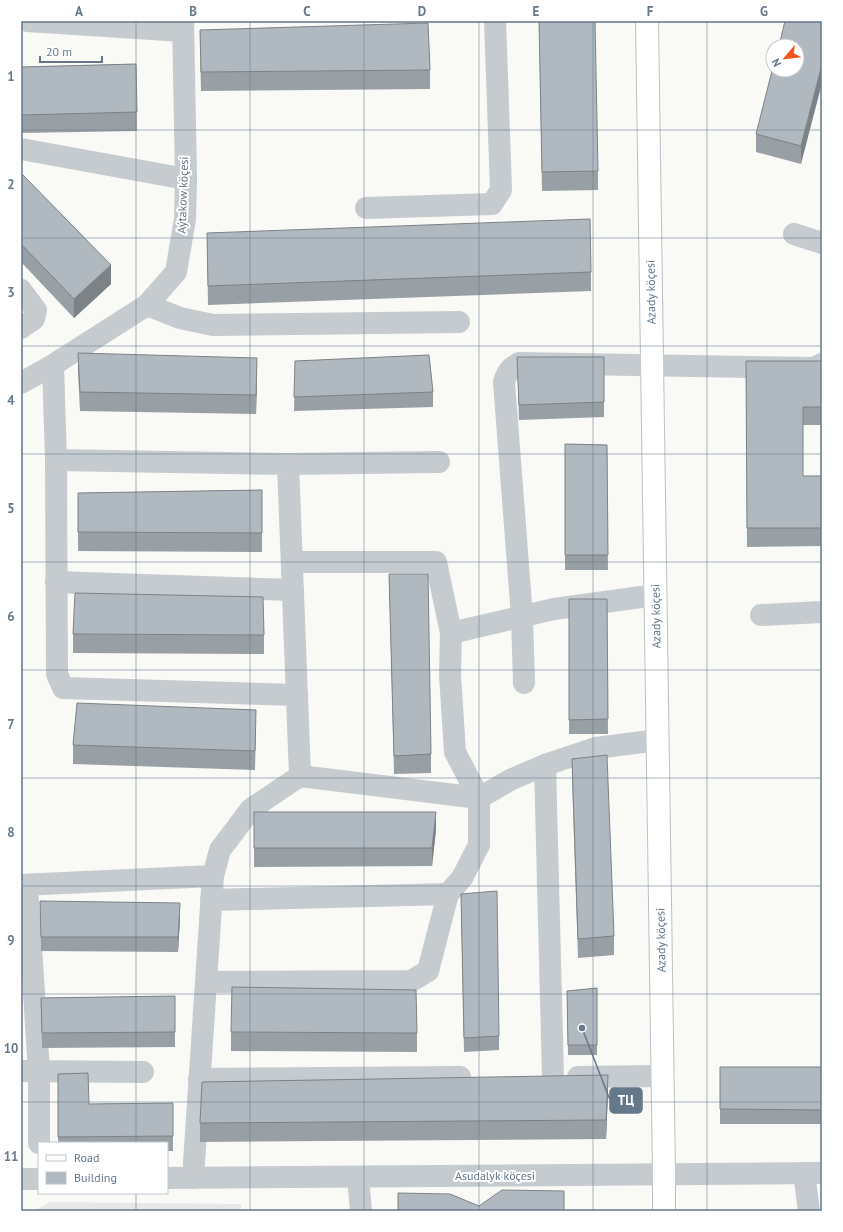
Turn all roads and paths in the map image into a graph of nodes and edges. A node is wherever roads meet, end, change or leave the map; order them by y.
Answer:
1 (27, 21) edge
2 (496, 21) edge
3 (647, 21) edge
4 (183, 26) edge
5 (21, 149) edge
6 (186, 178) junction
7 (366, 208) dead end
8 (794, 234) dead end
9 (822, 243) edge
10 (21, 290) edge
11 (147, 304) junction
12 (459, 322) dead end
13 (21, 328) edge
14 (822, 364) edge
15 (53, 365) junction
16 (652, 365) junction
17 (21, 383) edge
18 (56, 460) junction
19 (439, 462) dead end
20 (288, 464) junction
21 (292, 562) junction
22 (56, 582) junction
23 (293, 590) junction
24 (656, 595) junction
25 (822, 612) edge
26 (761, 615) dead end
27 (522, 617) junction
28 (451, 633) junction
29 (524, 683) dead end
30 (297, 694) junction
31 (658, 740) junction
32 (545, 765) junction
33 (300, 776) junction
34 (478, 798) junction
35 (213, 876) junction
36 (24, 885) edge
37 (448, 894) junction
38 (211, 900) junction
39 (206, 982) junction
40 (30, 1071) edge
41 (144, 1072) dead end
42 (663, 1076) junction
43 (482, 1077) edge
44 (199, 1079) junction
45 (39, 1142) edge
46 (813, 1173) edge
47 (664, 1174) junction
48 (358, 1177) junction
49 (168, 1178) edge
50 (193, 1178) junction
51 (21, 1179) edge
52 (38, 1179) edge
53 (361, 1211) edge
54 (664, 1211) edge
55 (809, 1211) edge

1 - 4 street
2 - 7 street
3 - 16 main road, Azady köçesi
4 - 6 street, Aýtakow köçesi
5 - 6 street
6 - 11 street, Aýtakow köçesi
8 - 9 street
10 - 13 street
11 - 12 street
11 - 15 street, Aýtakow köçesi
14 - 16 street
15 - 17 street, Aýtakow köçesi
15 - 18 street
16 - 24 main road, Azady köçesi
16 - 27 street
18 - 20 street
18 - 22 street
19 - 20 street
20 - 21 street
21 - 23 street
21 - 28 street
22 - 23 street
22 - 30 street
23 - 30 street
24 - 27 street
24 - 31 main road, Azady köçesi
25 - 26 street
27 - 28 street
27 - 29 street
28 - 34 street
30 - 33 street
31 - 32 street
31 - 42 main road, Azady köçesi
32 - 34 street
32 - 42 street
33 - 34 street
33 - 35 street
34 - 37 street
35 - 36 street
35 - 38 street
36 - 40 street
37 - 38 street
37 - 39 street
38 - 39 street
39 - 44 street
40 - 41 street
40 - 45 street
42 - 47 main road, Azady köçesi
43 - 44 street
44 - 50 street
46 - 47 street, Asudalyk köçesi
46 - 55 street
47 - 48 street, Asudalyk köçesi
47 - 54 main road, Azady köçesi
48 - 50 street, Asudalyk köçesi
48 - 53 street
49 - 50 street, Asudalyk köçesi
51 - 52 street

